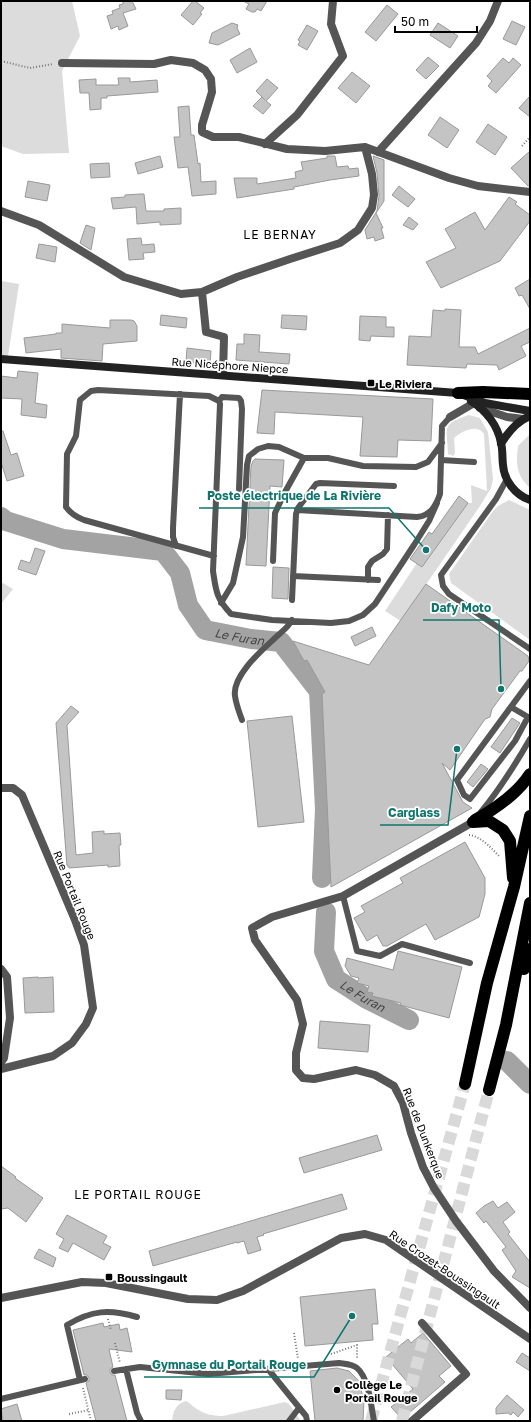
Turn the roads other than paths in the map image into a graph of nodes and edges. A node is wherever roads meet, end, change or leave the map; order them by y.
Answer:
1 (333, 1) edge
2 (498, 1) edge
3 (62, 63) road end
4 (265, 144) junction
5 (365, 147) junction
6 (378, 152) junction
7 (530, 192) edge
8 (1, 211) edge
9 (202, 292) junction
10 (1, 360) edge
11 (223, 376) junction
12 (458, 393) junction
13 (180, 394) junction
14 (530, 394) edge
15 (219, 401) junction
16 (477, 405) junction
17 (530, 411) edge
18 (450, 417) joint
19 (526, 418) edge
20 (442, 443) junction
21 (501, 444) junction
22 (304, 458) junction
23 (441, 460) junction
24 (474, 462) dead end
25 (507, 479) junction
26 (394, 486) dead end
27 (239, 489) dead end
28 (530, 500) edge
29 (437, 503) junction
30 (297, 510) junction
31 (388, 515) junction
32 (176, 546) junction
33 (214, 556) junction
34 (273, 561) dead end
35 (293, 576) junction
36 (368, 580) junction
37 (378, 580) dead end
38 (292, 600) dead end
39 (221, 603) junction
40 (292, 620) junction
41 (530, 649) edge
42 (530, 681) edge
43 (511, 707) junction
44 (242, 720) dead end
45 (530, 739) edge
46 (530, 774) edge
47 (1, 788) edge
48 (530, 816) edge
49 (468, 824) junction
50 (514, 887) junction
51 (343, 896) junction
52 (530, 903) edge
53 (530, 949) edge
54 (470, 963) dead end
55 (1, 969) edge
56 (506, 1026) junction
57 (1, 1062) edge
58 (1, 1069) edge
59 (465, 1084) tunnel mouth
60 (489, 1090) tunnel mouth
61 (1, 1298) edge
62 (530, 1308) edge
63 (137, 1317) dead end
64 (422, 1323) dead end
65 (530, 1339) edge
66 (268, 1369) junction
67 (123, 1370) junction
68 (114, 1371) dead end
69 (1, 1399) edge
70 (300, 1408) junction
71 (141, 1421) edge
72 (289, 1421) edge
73 (307, 1421) edge
74 (374, 1421) edge
75 (412, 1421) edge

1 - 4 street
2 - 6 street
3 - 4 street
4 - 5 street
5 - 6 street
5 - 9 street
6 - 7 street
8 - 9 street
9 - 11 street
10 - 11 street, Rue Nicéphore Niepce
11 - 12 street, Rue Nicéphore Niepce
12 - 14 highway
12 - 16 street
12 - 17 street
13 - 15 lane
13 - 32 lane
13 - 32 lane
15 - 27 lane
15 - 33 lane
16 - 18 street
16 - 19 street
16 - 21 street
18 - 20 lane
19 - 21 street
20 - 22 lane
20 - 23 lane
21 - 25 street
22 - 34 lane
22 - 39 lane
23 - 24 lane
23 - 29 lane
25 - 28 street
25 - 41 lane
26 - 30 lane
29 - 31 lane
29 - 40 lane
30 - 31 lane
30 - 35 lane
31 - 36 lane
32 - 33 lane
33 - 39 lane
35 - 36 lane
35 - 38 lane
36 - 37 lane
39 - 40 lane
40 - 44 lane
42 - 43 lane
43 - 43 lane
45 - 49 lane, Rue de Dunkerque
46 - 49 highway
47 - 58 street, Rue Portail Rouge
48 - 50 highway
49 - 50 highway
49 - 51 street, Rue de Dunkerque
50 - 59 highway
51 - 54 lane
51 - 62 street, Rue de Dunkerque
52 - 56 highway
53 - 56 highway
55 - 57 street
56 - 60 highway
61 - 65 street, Rue Crozet-Boussingault
63 - 69 lane
64 - 75 street
66 - 67 lane
66 - 70 lane
66 - 74 lane
67 - 68 lane
67 - 71 lane
70 - 72 lane
70 - 73 lane

